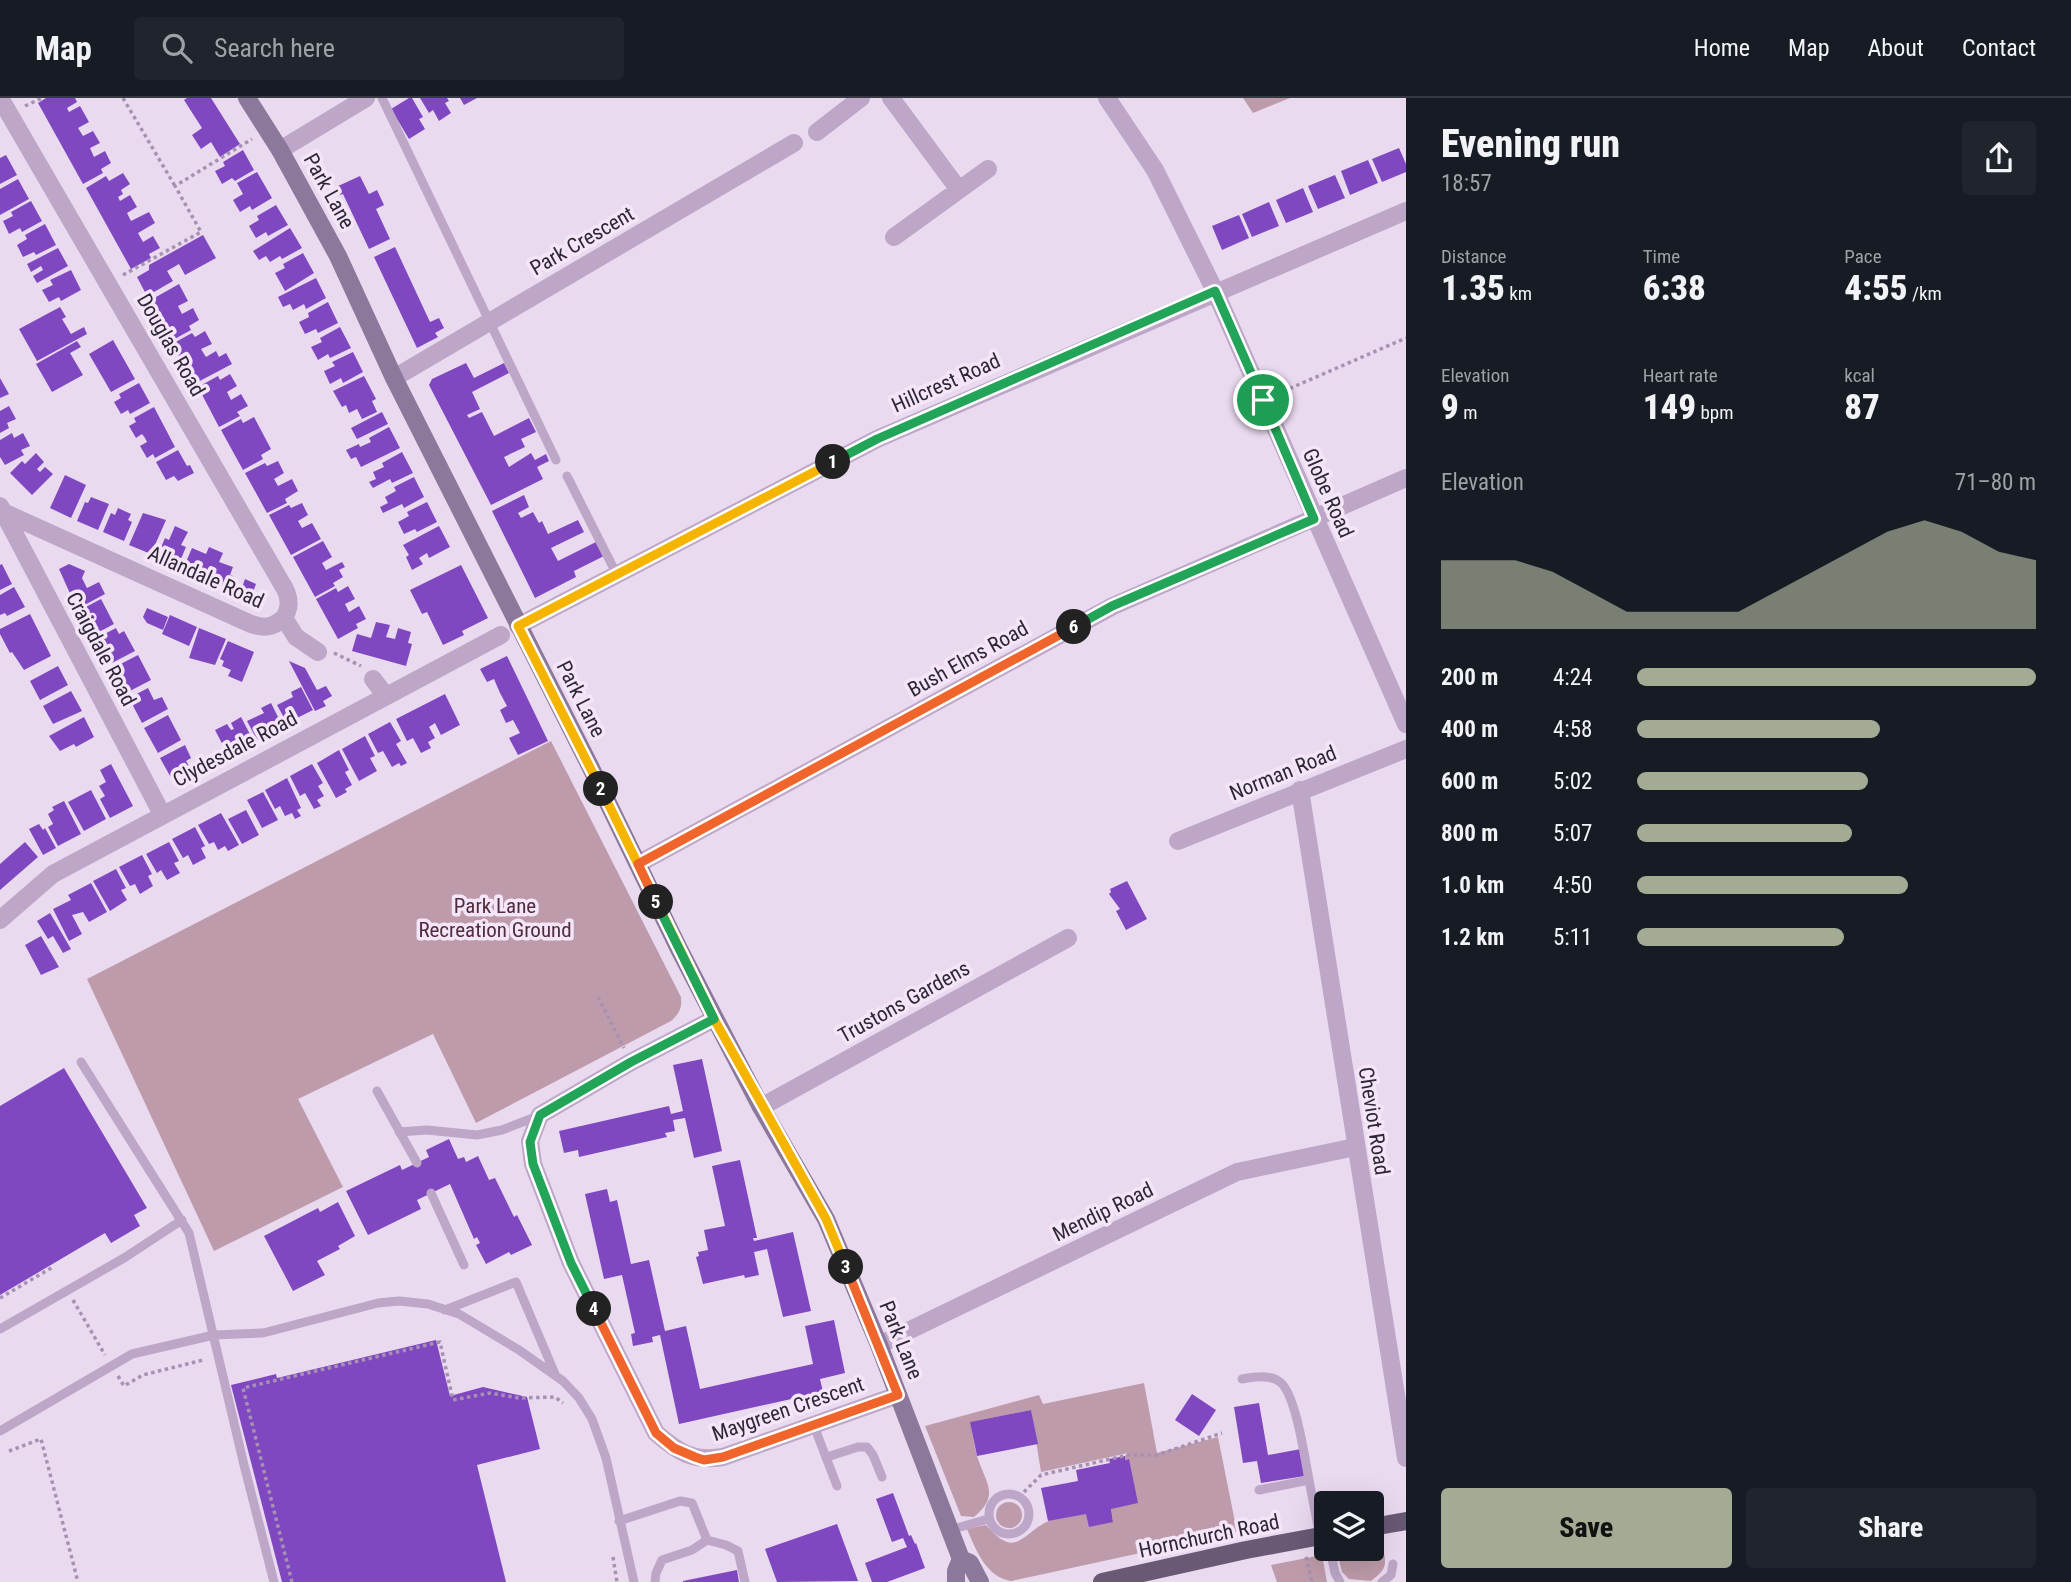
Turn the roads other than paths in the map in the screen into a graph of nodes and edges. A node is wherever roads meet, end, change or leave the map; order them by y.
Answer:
1 (0, 98) edge
2 (247, 98) edge
3 (366, 98) edge
4 (382, 98) edge
5 (861, 98) edge
6 (891, 98) edge
7 (1107, 98) edge
8 (817, 132) dead end
9 (794, 143) dead end
10 (280, 150) junction
11 (989, 169) dead end
12 (960, 190) junction
13 (1406, 211) edge
14 (894, 237) dead end
15 (1215, 291) junction
16 (489, 321) junction
17 (394, 378) junction
18 (556, 460) dead end
19 (568, 476) dead end
20 (1406, 478) edge
21 (1, 510) edge
22 (1314, 519) junction
23 (617, 575) junction
24 (284, 618) junction
25 (518, 626) junction
26 (501, 635) dead end
27 (318, 652) road end
28 (1406, 724) edge
29 (1406, 749) edge
30 (1300, 790) junction
31 (162, 814) junction
32 (1178, 841) dead end
33 (638, 864) junction
34 (0, 920) edge
35 (1068, 938) dead end
36 (714, 1019) junction
37 (81, 1062) dead end
38 (377, 1091) dead end
39 (761, 1107) junction
40 (540, 1115) junction
41 (399, 1132) junction
42 (1355, 1147) junction
43 (417, 1163) dead end
44 (431, 1193) dead end
45 (182, 1220) junction
46 (464, 1265) dead end
47 (445, 1310) junction
48 (0, 1329) edge
49 (214, 1335) junction
50 (879, 1345) junction
51 (555, 1375) junction
52 (1242, 1379) dead end
53 (898, 1395) junction
54 (814, 1426) junction
55 (0, 1431) edge
56 (827, 1457) junction
57 (1406, 1458) edge
58 (882, 1477) dead end
59 (1309, 1480) junction
60 (837, 1486) dead end
61 (1259, 1490) dead end
62 (1314, 1499) edge
63 (988, 1519) junction
64 (619, 1521) junction
65 (1406, 1521) edge
66 (1384, 1525) edge
67 (950, 1530) junction
68 (707, 1540) junction
69 (1314, 1540) edge
70 (961, 1559) junction
71 (1331, 1561) edge
72 (1393, 1564) dead end
73 (274, 1582) edge
74 (634, 1582) edge
75 (655, 1582) edge
76 (746, 1582) edge
77 (956, 1582) edge
78 (980, 1582) edge
79 (1102, 1582) edge
80 (1340, 1582) edge
81 (1382, 1582) edge

1 - 24 street, Douglas Road
2 - 10 street, Park Lane
3 - 10 street
4 - 16 lane
5 - 8 street
6 - 12 street
7 - 15 street, Globe Road
9 - 16 street, Park Crescent
10 - 17 street, Park Lane
11 - 12 street
12 - 14 street
13 - 15 street, Hillcrest Road
15 - 22 street, Globe Road
15 - 23 street, Hillcrest Road
16 - 17 street, Park Crescent
16 - 18 lane
17 - 25 street, Park Lane
19 - 23 lane
20 - 22 street, Bush Elms Road
21 - 24 street, Allandale Road
21 - 31 street, Craigdale Road
22 - 28 street, Globe Road
22 - 33 street, Bush Elms Road
23 - 25 street, Hillcrest Road
24 - 27 street, Allandale Road
25 - 33 street, Park Lane
26 - 31 street, Clydesdale Road
29 - 30 street, Norman Road
30 - 32 street, Norman Road
30 - 42 street, Cheviot Road
31 - 34 street, Clydesdale Road
33 - 36 street, Park Lane
35 - 39 street, Trustons Gardens
36 - 39 street, Park Lane
36 - 40 street
37 - 45 lane
38 - 41 lane
39 - 50 street, Park Lane
40 - 41 lane
40 - 54 street, Maygreen Crescent
41 - 43 lane
42 - 50 street, Mendip Road
42 - 57 street, Cheviot Road
44 - 46 lane
45 - 48 lane
45 - 49 lane
47 - 49 lane
47 - 51 lane
47 - 51 lane
49 - 55 lane
49 - 73 lane
50 - 53 street, Park Lane
51 - 64 lane
52 - 59 lane
53 - 54 street, Maygreen Crescent
53 - 67 street, Park Lane
54 - 56 lane
56 - 58 lane
56 - 60 lane
59 - 61 lane
59 - 62 lane
63 - 63 lane
63 - 67 lane
64 - 68 lane
64 - 74 lane
65 - 66 main road
67 - 70 street, Park Lane
68 - 75 lane
68 - 76 lane
69 - 79 main road, Hornchurch Road
70 - 77 street
70 - 78 street, Park Lane
71 - 80 lane
72 - 81 lane

